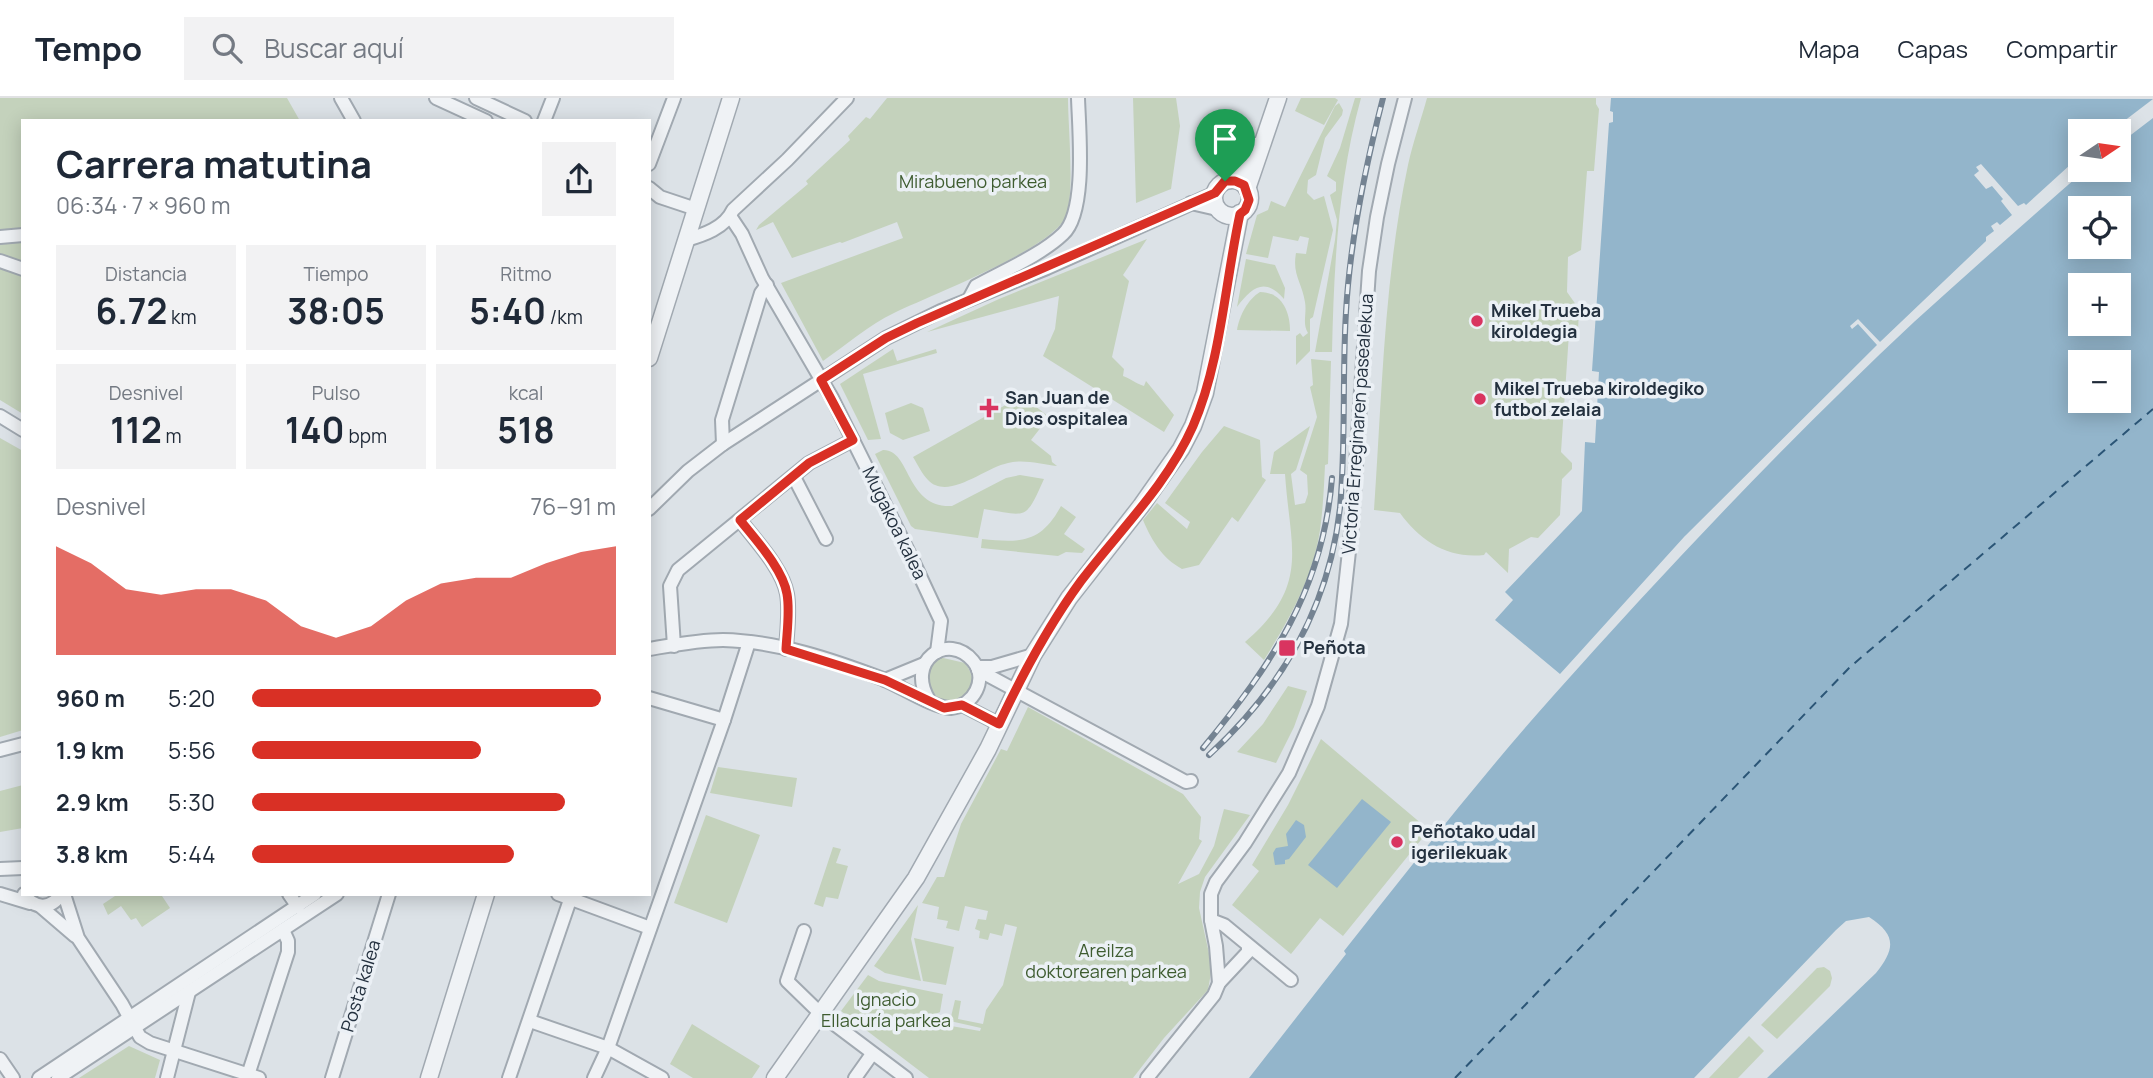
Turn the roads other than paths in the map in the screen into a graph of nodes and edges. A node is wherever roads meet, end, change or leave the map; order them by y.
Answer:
1 (341, 98) edge
2 (436, 98) edge
3 (475, 98) edge
4 (553, 98) edge
5 (674, 98) edge
6 (731, 98) edge
7 (847, 98) edge
8 (1078, 98) edge
9 (1278, 98) edge
10 (1405, 98) edge
11 (353, 119) edge
12 (482, 119) edge
13 (521, 119) edge
14 (545, 119) edge
15 (1262, 138) junction
16 (651, 159) edge
17 (1230, 180) junction
18 (1247, 189) junction
19 (651, 190) edge
20 (1224, 207) junction
21 (696, 209) junction
22 (730, 216) junction
23 (21, 235) edge
24 (0, 237) edge
25 (686, 240) junction
26 (0, 261) edge
27 (21, 268) edge
28 (767, 285) junction
29 (969, 299) junction
30 (651, 352) edge
31 (821, 380) junction
32 (0, 416) edge
33 (21, 429) edge
34 (853, 440) junction
35 (723, 444) junction
36 (794, 477) junction
37 (651, 507) edge
38 (740, 520) junction
39 (827, 539) dead end
40 (749, 642) junction
41 (674, 646) junction
42 (651, 649) edge
43 (786, 649) junction
44 (937, 652) junction
45 (1033, 655) junction
46 (924, 664) junction
47 (977, 668) junction
48 (885, 680) junction
49 (1016, 689) junction
50 (651, 699) edge
51 (929, 700) junction
52 (962, 705) junction
53 (724, 720) junction
54 (999, 724) junction
55 (21, 745) edge
56 (0, 750) edge
57 (1191, 781) dead end
58 (21, 867) edge
59 (0, 869) edge
60 (0, 894) edge
61 (26, 896) edge
62 (60, 896) edge
63 (63, 896) edge
64 (290, 896) edge
65 (313, 896) edge
66 (334, 896) edge
67 (388, 896) edge
68 (485, 896) edge
69 (566, 896) edge
70 (36, 905) junction
71 (298, 907) junction
72 (1211, 920) junction
73 (650, 928) junction
74 (283, 930) junction
75 (804, 931) dead end
76 (78, 938) junction
77 (1248, 946) junction
78 (1291, 980) dead end
79 (1219, 983) junction
80 (189, 992) junction
81 (821, 1014) junction
82 (530, 1020) junction
83 (132, 1023) junction
84 (608, 1048) junction
85 (175, 1051) junction
86 (872, 1054) junction
87 (0, 1059) edge
88 (251, 1077) edge
89 (13, 1078) edge
90 (39, 1078) edge
91 (58, 1078) edge
92 (167, 1078) edge
93 (332, 1078) edge
94 (429, 1078) edge
95 (509, 1078) edge
96 (594, 1078) edge
97 (662, 1078) edge
98 (775, 1078) edge
99 (855, 1078) edge
100 (905, 1078) edge
101 (1147, 1078) edge

1 - 11 street
2 - 12 street
3 - 13 street
4 - 14 street
5 - 16 street
6 - 21 street
7 - 22 street
8 - 29 street
9 - 15 street
10 - 72 street, Victoria Erreginaren pasealekua
15 - 17 street
15 - 18 street
17 - 18 street
17 - 20 street
18 - 20 street
19 - 21 street
20 - 29 street
20 - 45 street
21 - 25 street
22 - 25 street
22 - 28 street, Mugakoa kalea
23 - 24 street
25 - 30 street
26 - 27 street
28 - 31 street, Mugakoa kalea
28 - 35 street
29 - 31 street
31 - 34 street, Mugakoa kalea
31 - 35 street
32 - 33 street
34 - 36 street
34 - 44 street, Mugakoa kalea
35 - 37 street
36 - 38 street
36 - 39 street
38 - 41 street
38 - 43 street
40 - 41 street
40 - 43 street
40 - 53 street
41 - 42 street
43 - 48 street
44 - 46 street
44 - 47 street
45 - 47 street
45 - 49 street
46 - 48 street
46 - 51 street
47 - 49 street
47 - 52 street
48 - 51 street
49 - 54 street
49 - 57 street
50 - 53 street
51 - 52 street
52 - 54 street
53 - 73 street
54 - 81 street
55 - 56 street
58 - 59 street
60 - 70 street
61 - 70 street
62 - 70 street
63 - 76 street
64 - 71 street
65 - 71 street
66 - 74 street
67 - 93 street, Posta kalea
68 - 94 street
69 - 73 street
69 - 82 street
70 - 76 street
71 - 83 street
72 - 77 street
72 - 79 street, Victoria Erreginaren pasealekua
73 - 84 street
74 - 80 street
74 - 88 street
75 - 81 street
76 - 83 street
77 - 78 street
77 - 79 street
79 - 101 street
80 - 83 street
80 - 85 street
81 - 86 street
81 - 98 street
82 - 84 street
82 - 95 street
83 - 85 street
83 - 90 street
83 - 91 street
84 - 96 street
84 - 97 street
85 - 88 street
85 - 92 street
86 - 99 street
86 - 100 street
87 - 89 street

